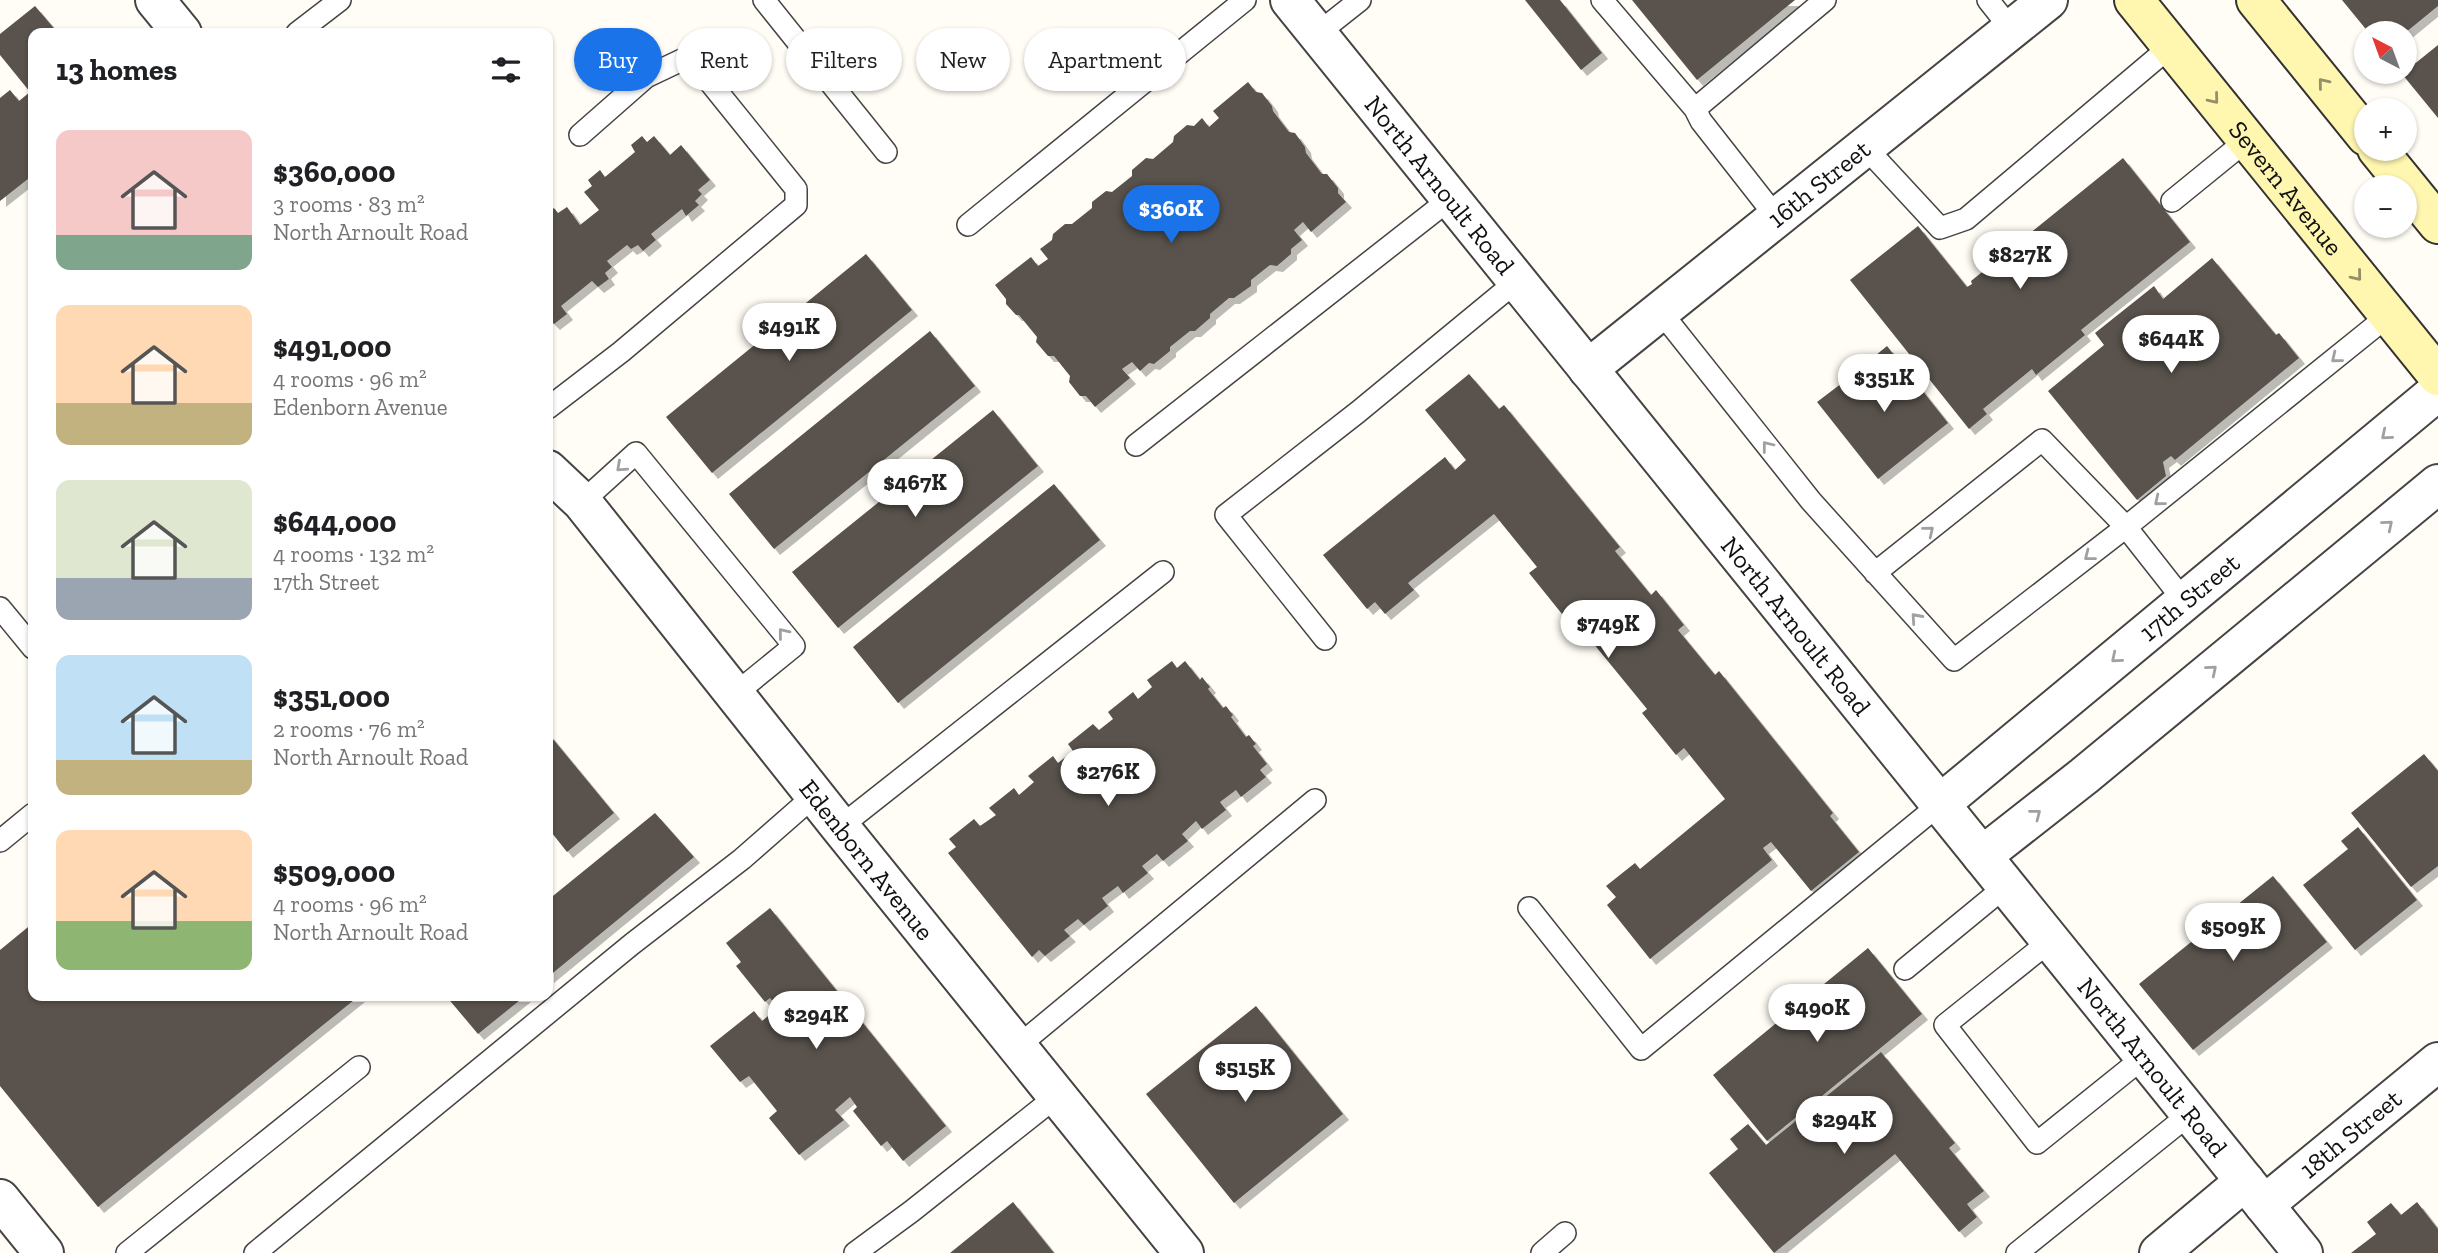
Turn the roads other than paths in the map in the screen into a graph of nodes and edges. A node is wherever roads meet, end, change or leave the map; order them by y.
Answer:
1 (155, 0) edge
2 (340, 0) edge
3 (764, 0) edge
4 (1245, 0) edge
5 (1290, 0) edge
6 (1360, 0) edge
7 (1602, 0) edge
8 (1825, 0) edge
9 (1988, 0) edge
10 (2048, 0) edge
11 (2134, 0) edge
12 (2256, 0) edge
13 (178, 28) edge
14 (304, 28) edge
15 (2011, 29) junction
16 (1317, 34) junction
17 (2171, 46) junction
18 (1695, 109) junction
19 (2354, 121) edge
20 (580, 135) dead end
21 (2247, 140) junction
22 (1864, 147) junction
23 (886, 152) dead end
24 (2387, 161) edge
25 (1450, 198) junction
26 (2172, 201) dead end
27 (1777, 218) junction
28 (2438, 224) edge
29 (968, 225) dead end
30 (1517, 281) junction
31 (1660, 311) junction
32 (2389, 315) junction
33 (1588, 369) junction
34 (2438, 376) edge
35 (2438, 391) edge
36 (553, 404) edge
37 (1136, 445) dead end
38 (553, 475) edge
39 (2438, 484) edge
40 (582, 502) junction
41 (2126, 527) junction
42 (1163, 572) dead end
43 (1875, 573) junction
44 (2185, 601) junction
45 (0, 608) edge
46 (1325, 639) dead end
47 (28, 642) edge
48 (735, 694) junction
49 (815, 795) junction
50 (1315, 800) dead end
51 (1940, 804) junction
52 (28, 818) edge
53 (840, 827) junction
54 (0, 841) edge
55 (1982, 856) junction
56 (2006, 886) junction
57 (1529, 908) dead end
58 (2050, 941) junction
59 (1905, 969) dead end
60 (1017, 1047) junction
61 (2144, 1057) junction
62 (2438, 1062) edge
63 (359, 1067) dead end
64 (1057, 1096) junction
65 (2191, 1113) junction
66 (2255, 1193) junction
67 (0, 1199) edge
68 (1565, 1233) dead end
69 (44, 1253) edge
70 (127, 1253) edge
71 (255, 1253) edge
72 (855, 1253) edge
73 (1184, 1253) edge
74 (1542, 1253) edge
75 (2017, 1253) edge
76 (2159, 1253) edge
77 (2303, 1253) edge

1 - 13 street
2 - 14 lane
3 - 23 lane
4 - 29 lane
5 - 16 street, North Arnoult Road
6 - 16 lane
7 - 18 lane
8 - 18 lane
9 - 15 lane
10 - 15 street, 16th Street
11 - 17 street, Severn Avenue
19 -> 12 street
15 - 22 street, 16th Street
16 - 25 street, North Arnoult Road
17 -> 21 street, Severn Avenue
17 - 22 lane
18 - 27 lane
20 - 36 lane
21 - 26 lane
21 -> 32 street, Severn Avenue
22 - 27 street, 16th Street
24 - 28 street
25 - 30 street, North Arnoult Road
25 - 37 lane
27 - 31 street, 16th Street
30 - 33 street, North Arnoult Road
30 - 46 lane
31 - 33 street, 16th Street
43 -> 31 lane
32 - 34 street, Severn Avenue
32 -> 41 lane
33 - 51 street, North Arnoult Road
35 -> 44 street, 17th Street
38 - 40 street, Edenborn Avenue
55 -> 39 street
40 - 48 street, Edenborn Avenue
48 -> 40 lane
43 -> 41 lane
41 -> 43 lane
41 - 44 lane
42 - 53 lane
44 -> 51 street, 17th Street
45 - 47 lane
48 - 49 street, Edenborn Avenue
49 - 53 street, Edenborn Avenue
49 - 71 lane
50 - 60 lane
51 - 55 street, North Arnoult Road
51 - 57 lane
52 - 54 lane
53 - 60 street, Edenborn Avenue
55 - 56 street, North Arnoult Road
56 - 58 street, North Arnoult Road
56 - 59 lane
58 - 61 street, North Arnoult Road
58 - 61 lane
60 - 64 street, Edenborn Avenue
61 - 65 street, North Arnoult Road
62 - 66 street, 18th Street
63 - 70 lane
64 - 72 lane
64 - 73 street, Edenborn Avenue
65 - 66 street, North Arnoult Road
65 - 75 lane
66 - 76 street, 18th Street
66 - 77 street, North Arnoult Road
67 - 69 street
68 - 74 lane

